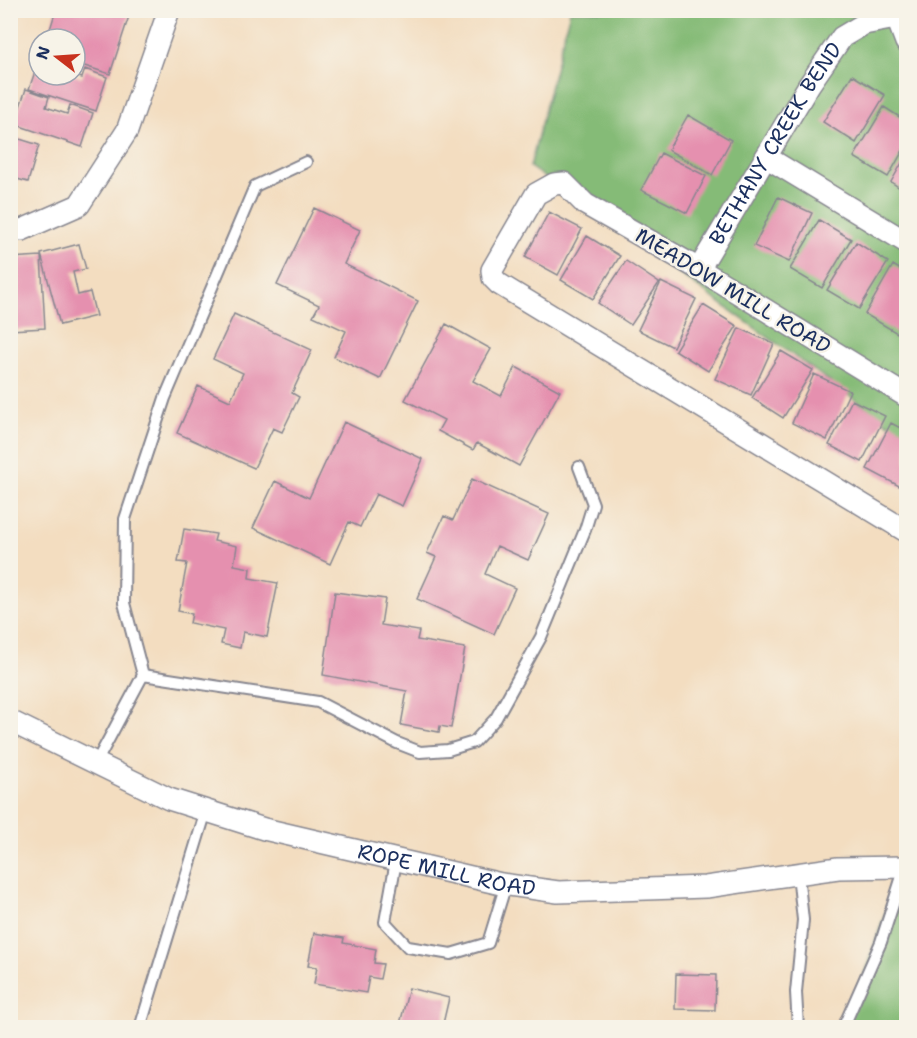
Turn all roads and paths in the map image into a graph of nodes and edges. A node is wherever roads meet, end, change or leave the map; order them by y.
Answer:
1 (170, 10) edge
2 (895, 14) edge
3 (906, 42) edge
4 (766, 157) junction
5 (306, 162) dead end
6 (10, 229) edge
7 (906, 242) edge
8 (699, 269) junction
9 (906, 396) edge
10 (579, 467) dead end
11 (906, 529) edge
12 (143, 675) junction
13 (10, 721) edge
14 (96, 763) junction
15 (206, 811) junction
16 (396, 861) junction
17 (906, 867) edge
18 (798, 874) junction
19 (506, 884) junction
20 (140, 1028) edge
21 (798, 1028) edge
22 (843, 1028) edge

1 - 6 street
2 - 3 street
2 - 4 street, BETHANY CREEK BEND
4 - 7 street
4 - 8 street, BETHANY CREEK BEND
5 - 12 lane
8 - 9 street, MEADOW MILL ROAD
8 - 11 street, MEADOW MILL ROAD
10 - 12 lane
12 - 14 lane
13 - 14 street, ROPE MILL ROAD
14 - 15 street, ROPE MILL ROAD
15 - 16 street, ROPE MILL ROAD
15 - 20 lane
16 - 19 street, ROPE MILL ROAD
16 - 19 lane
17 - 18 street, ROPE MILL ROAD
17 - 22 lane
18 - 19 street, ROPE MILL ROAD
18 - 21 lane

